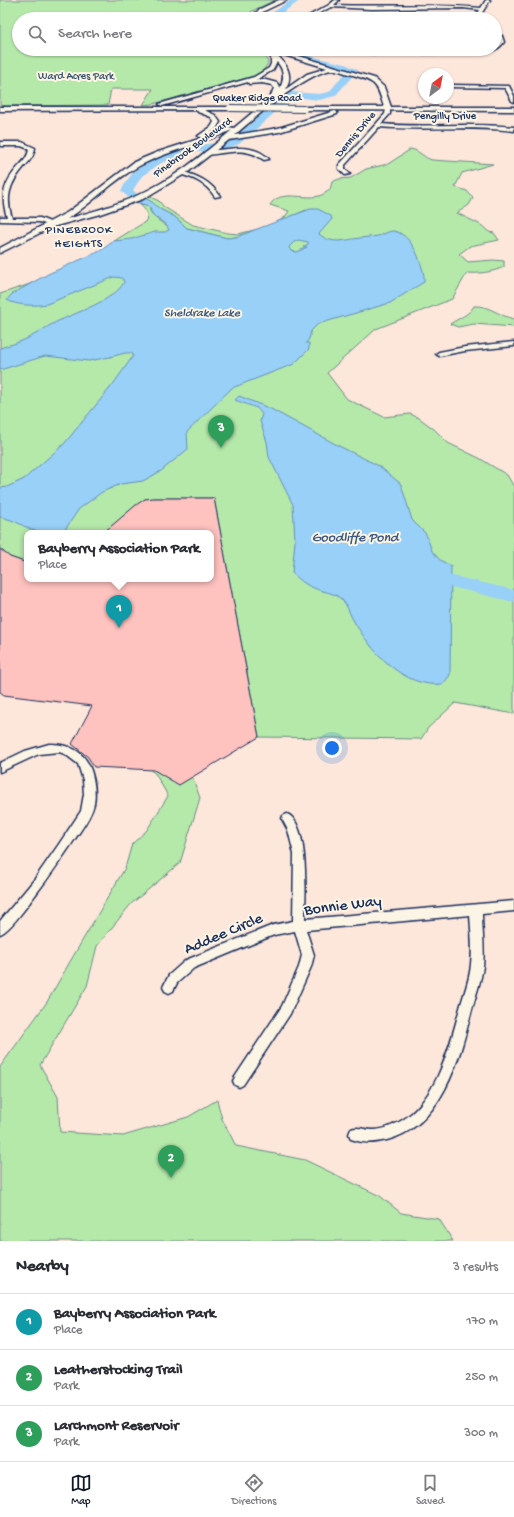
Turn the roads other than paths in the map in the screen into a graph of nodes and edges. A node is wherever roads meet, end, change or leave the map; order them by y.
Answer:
1 (284, 0) edge
2 (337, 0) edge
3 (488, 0) edge
4 (330, 6) junction
5 (482, 10) joint
6 (260, 12) edge
7 (318, 12) edge
8 (274, 56) joint
9 (292, 56) edge
10 (344, 71) junction
11 (454, 87) edge
12 (507, 87) junction
13 (514, 87) edge
14 (383, 98) junction
15 (179, 99) junction
16 (273, 99) junction
17 (514, 101) edge
18 (177, 108) junction
19 (189, 108) junction
20 (230, 108) junction
21 (0, 109) edge
22 (137, 109) junction
23 (363, 109) junction
24 (388, 109) junction
25 (514, 109) edge
26 (253, 115) junction
27 (377, 125) junction
28 (514, 129) edge
29 (207, 139) junction
30 (0, 144) edge
31 (216, 146) junction
32 (167, 152) junction
33 (266, 159) dead end
34 (181, 172) junction
35 (346, 174) dead end
36 (217, 196) dead end
37 (0, 219) edge
38 (10, 219) junction
39 (53, 225) junction
40 (0, 251) edge
41 (514, 344) edge
42 (439, 354) dead end
43 (0, 768) edge
44 (287, 819) dead end
45 (514, 906) edge
46 (476, 909) junction
47 (299, 925) junction
48 (0, 929) edge
49 (169, 987) dead end
50 (238, 1081) dead end
51 (356, 1134) dead end

1 - 6 street
2 - 4 street
3 - 5 street
4 - 5 street
4 - 7 street
8 - 15 street
8 - 16 street, Pinebrook Boulevard
9 - 10 street
10 - 14 street
10 - 16 street
11 - 12 street
12 - 13 street
12 - 17 street
14 - 23 street
14 - 24 street
15 - 18 street
15 - 22 street
16 - 20 street
16 - 26 street, Pinebrook Boulevard
18 - 19 street, Quaker Ridge Road
18 - 22 street, Quaker Ridge Road
19 - 20 street, Quaker Ridge Road
19 - 32 street
20 - 23 street, Quaker Ridge Road, bridge
21 - 22 street, Quaker Ridge Road
23 - 24 street, Quaker Ridge Road
23 - 31 street
24 - 25 street, Quaker Ridge Road
24 - 27 street, Dennis Drive
26 - 29 street, Pinebrook Boulevard
26 - 31 street, Pinebrook Boulevard
27 - 28 street, Pengilly Drive
27 - 35 street, Dennis Drive
29 - 31 street
29 - 32 street, Pinebrook Boulevard
30 - 38 street
31 - 33 street
31 - 34 street, Pinebrook Boulevard
32 - 39 street, Pinebrook Boulevard
34 - 36 street
34 - 39 street, Pinebrook Boulevard
37 - 38 street
38 - 39 street
39 - 40 street, Pinebrook Boulevard
41 - 42 street
43 - 48 street
44 - 47 street
45 - 46 street, Bonnie Way
46 - 47 street, Bonnie Way
46 - 51 street
47 - 49 street, Addee Circle
47 - 50 street, Bonnie Way

